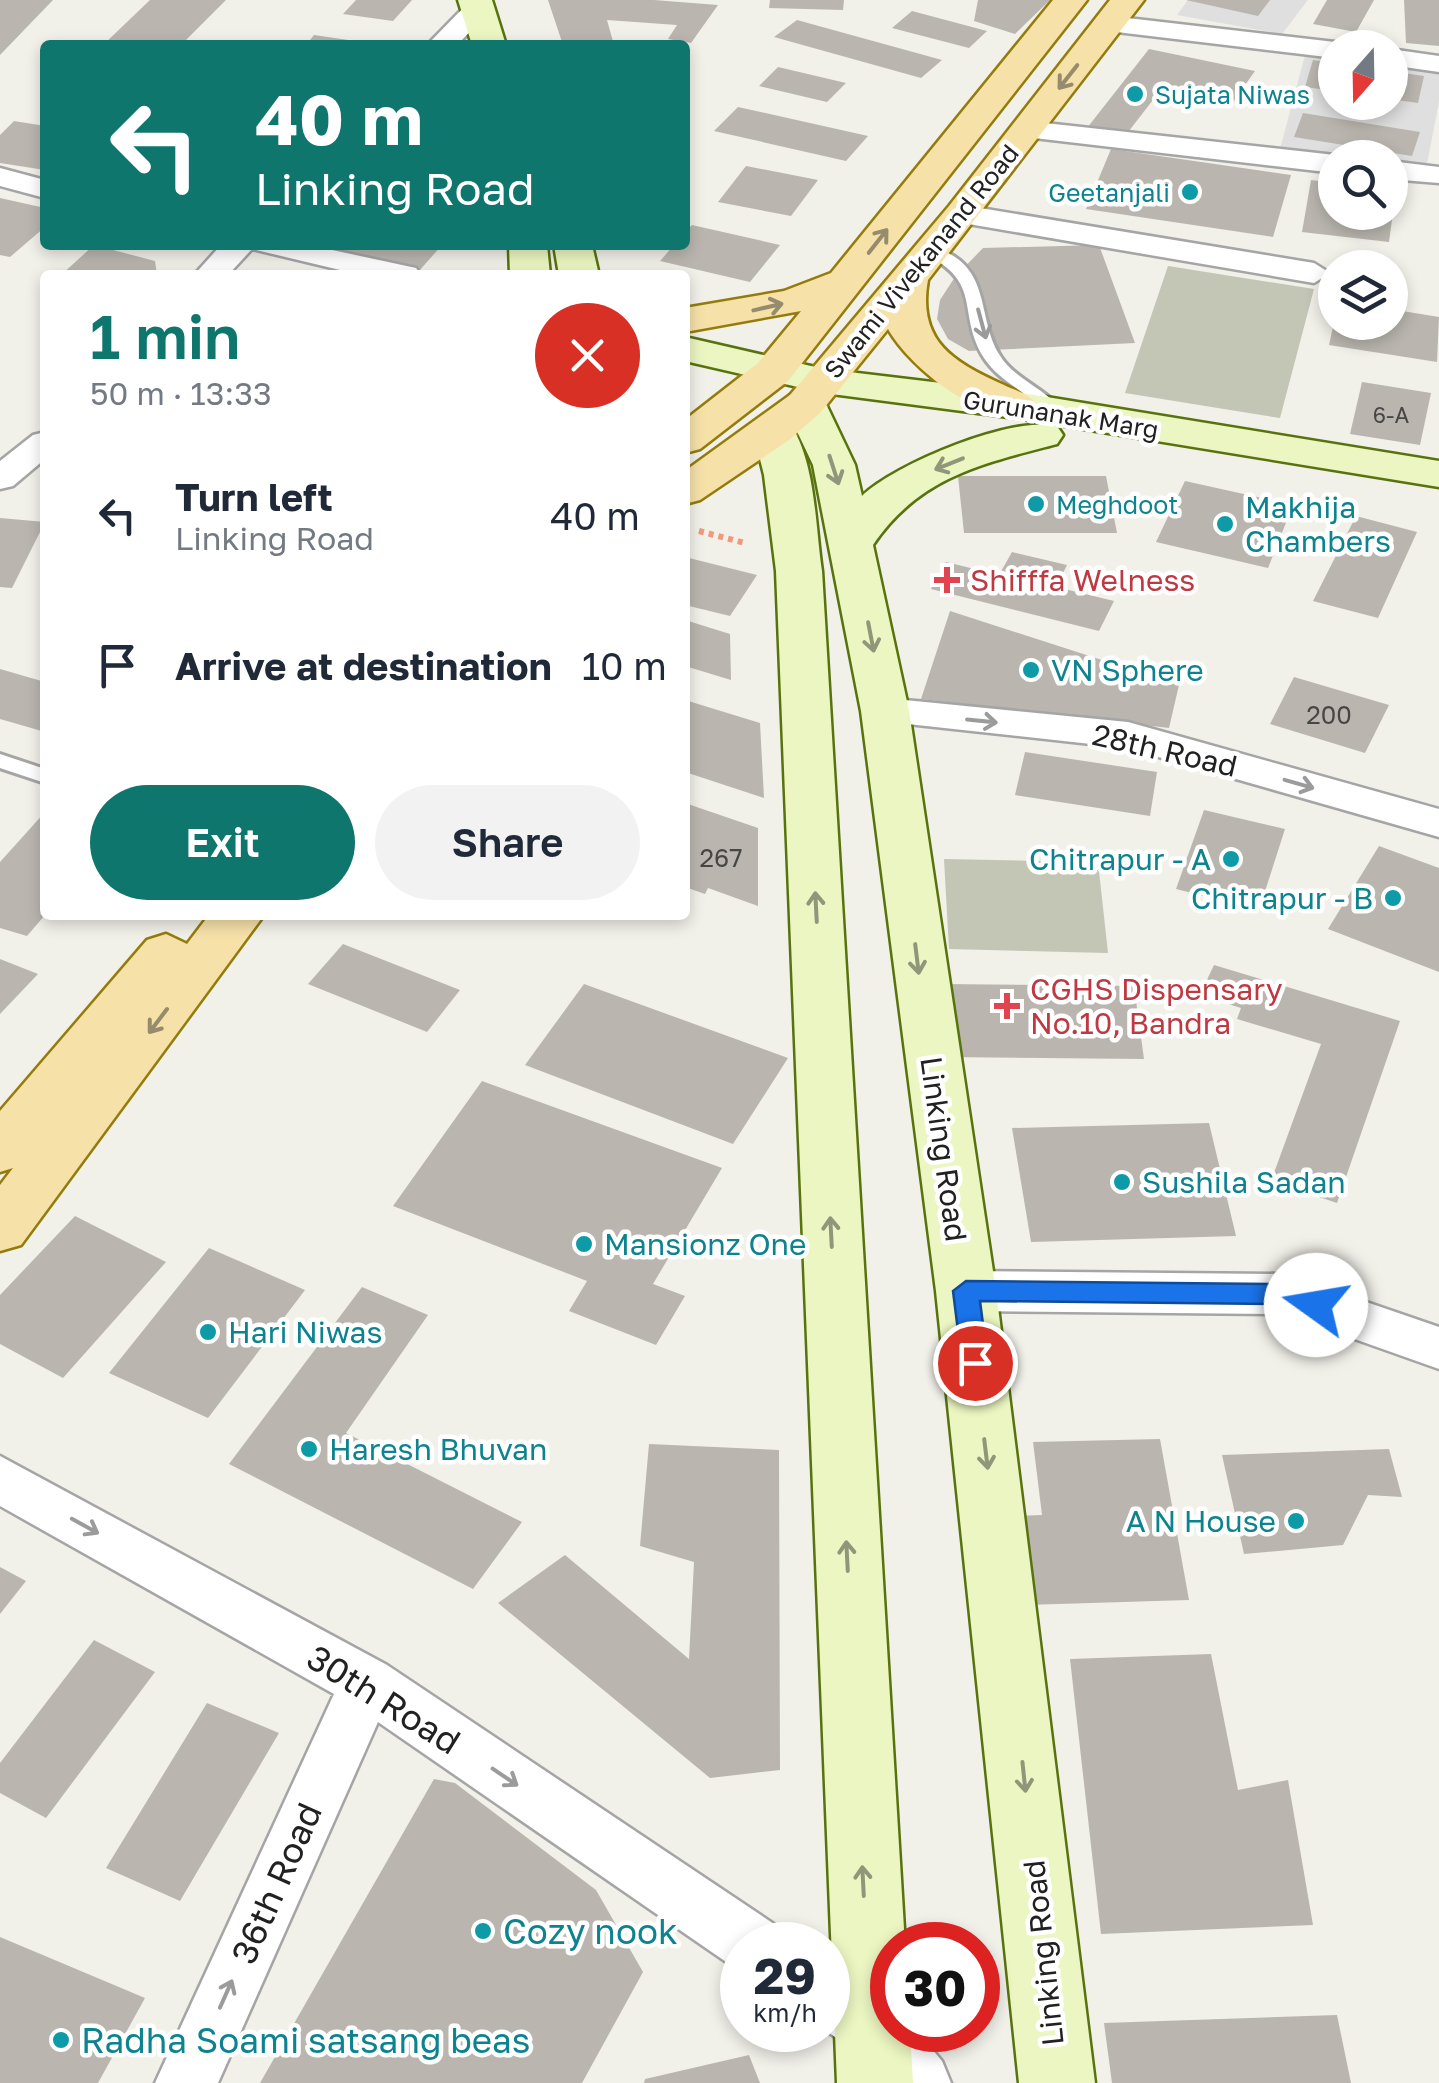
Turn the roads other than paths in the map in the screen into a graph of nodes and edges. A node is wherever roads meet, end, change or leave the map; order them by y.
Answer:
1 (1070, 0) edge
2 (485, 3) edge
3 (1119, 12) edge
4 (446, 40) edge
5 (489, 40) edge
6 (511, 40) edge
7 (1318, 47) edge
8 (1408, 60) edge
9 (1439, 64) edge
10 (1028, 130) junction
11 (1318, 162) edge
12 (1408, 172) edge
13 (1436, 175) dead end
14 (0, 177) edge
15 (40, 188) edge
16 (962, 214) junction
17 (234, 250) edge
18 (289, 250) edge
19 (920, 263) junction
20 (215, 270) edge
21 (382, 270) edge
22 (1314, 273) dead end
23 (847, 281) junction
24 (690, 319) edge
25 (690, 352) edge
26 (690, 379) edge
27 (786, 396) junction
28 (1037, 417) junction
29 (690, 438) edge
30 (40, 446) edge
31 (1439, 474) edge
32 (0, 478) edge
33 (690, 486) edge
34 (1439, 490) edge
35 (853, 541) junction
36 (885, 711) junction
37 (0, 761) edge
38 (40, 774) edge
39 (1439, 823) edge
40 (194, 920) edge
41 (234, 920) edge
42 (0, 1150) edge
43 (0, 1228) edge
44 (966, 1291) junction
45 (1439, 1348) edge
46 (0, 1479) edge
47 (366, 1684) junction
48 (720, 1922) edge
49 (858, 2034) edge
50 (186, 2083) edge
51 (920, 2083) edge
52 (1057, 2083) edge

23 -> 1 main road, Swami Vivekanand Road
2 - 4 street
2 - 5 main road
2 - 6 main road
3 - 7 street
3 -> 10 main road, Swami Vivekanand Road
8 - 9 street
10 - 11 street
10 - 16 main road, Swami Vivekanand Road
12 - 13 street
14 - 15 street
16 - 19 main road, Swami Vivekanand Road
16 - 22 street
17 - 20 street
18 - 21 street
19 - 27 main road, Swami Vivekanand Road
19 - 28 main road
19 -> 28 lane
24 -> 23 main road
23 - 27 main road, Swami Vivekanand Road
25 - 27 main road, Gurunanak Marg
26 - 27 main road, Gurunanak Marg
27 - 28 main road, Gurunanak Marg
27 - 29 main road, Swami Vivekanand Road
27 - 33 main road, Swami Vivekanand Road
27 -> 35 main road, Linking Road
49 -> 27 main road
28 - 31 main road, Gurunanak Marg
28 - 34 main road, Gurunanak Marg
28 -> 35 main road
30 - 32 street
35 -> 36 main road, Linking Road
36 -> 39 street, 28th Road
36 -> 44 main road, Linking Road
37 - 38 lane
40 - 42 main road
41 -> 43 main road
44 - 45 street
44 -> 52 main road, Linking Road
46 -> 47 street, 30th Road
47 -> 48 street, 30th Road
50 -> 47 street, 36th Road
49 - 51 street

